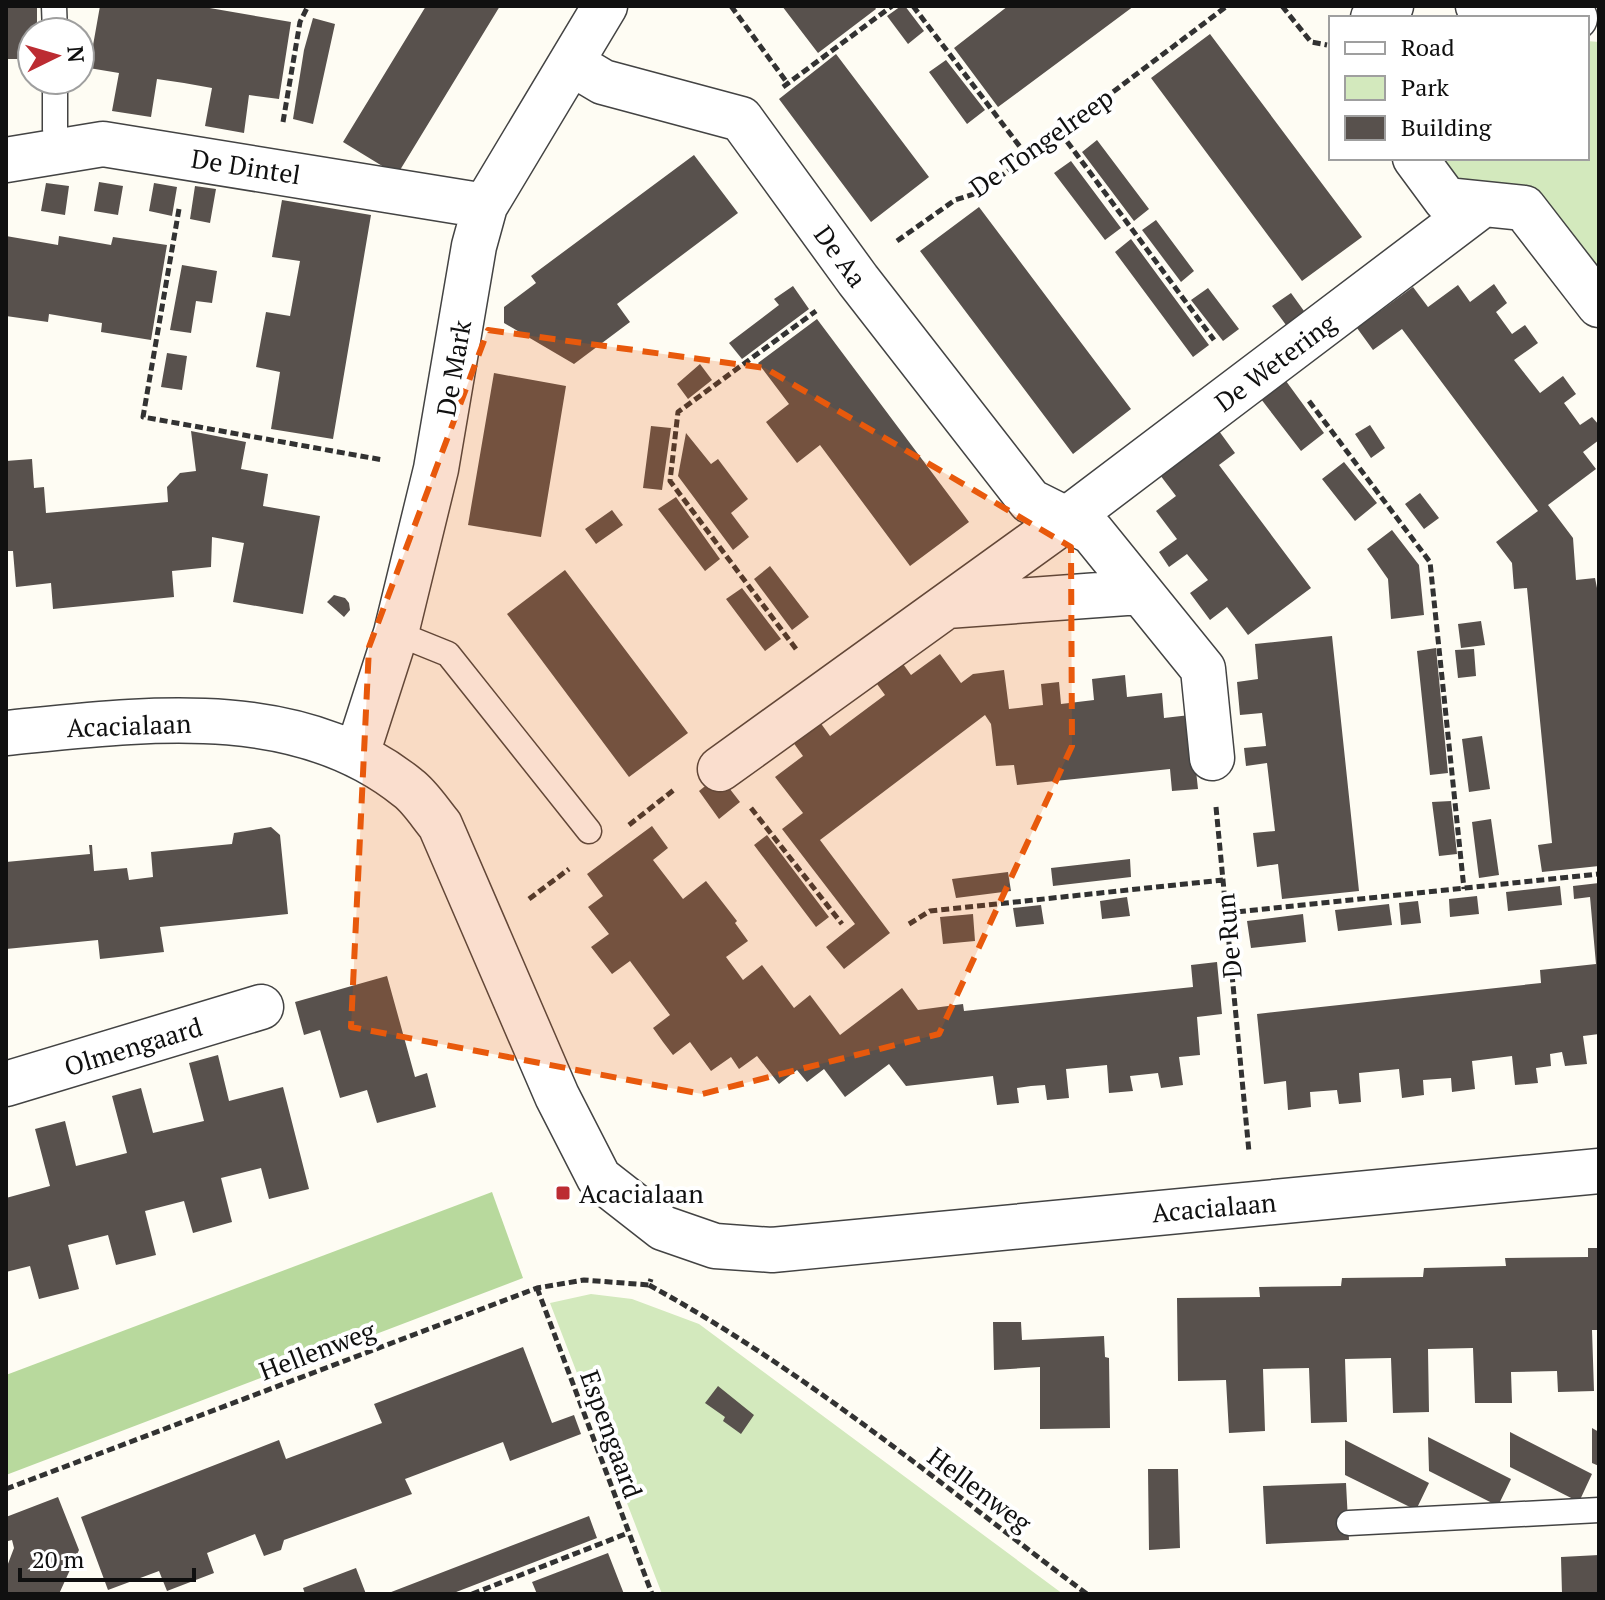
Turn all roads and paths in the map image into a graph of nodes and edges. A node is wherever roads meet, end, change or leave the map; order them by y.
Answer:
1 (308, 6) edge
2 (605, 6) edge
3 (731, 6) edge
4 (892, 6) edge
5 (913, 6) edge
6 (1227, 6) edge
7 (1282, 6) edge
8 (1478, 6) edge
9 (1559, 16) edge
10 (1329, 46) edge
11 (571, 63) junction
12 (788, 84) junction
13 (55, 96) edge
14 (741, 119) junction
15 (1060, 132) junction
16 (58, 152) junction
17 (1027, 156) junction
18 (187, 157) junction
19 (6, 160) edge
20 (1416, 160) edge
21 (275, 171) junction
22 (1482, 205) junction
23 (485, 206) junction
24 (855, 276) junction
25 (1599, 305) edge
26 (1262, 371) junction
27 (436, 469) junction
28 (1067, 519) junction
29 (1140, 592) junction
30 (947, 606) junction
31 (396, 633) junction
32 (828, 691) junction
33 (6, 733) edge
34 (357, 754) junction
35 (1212, 758) joint
36 (720, 769) junction
37 (589, 831) dead end
38 (617, 834) dead end
39 (581, 860) dead end
40 (1599, 874) edge
41 (1223, 880) junction
42 (1464, 889) junction
43 (1226, 913) junction
44 (842, 924) dead end
45 (909, 924) dead end
46 (487, 931) junction
47 (261, 1007) dead end
48 (6, 1084) edge
49 (1599, 1171) edge
50 (1254, 1203) junction
51 (663, 1228) junction
52 (649, 1285) junction
53 (537, 1288) junction
54 (6, 1489) edge
55 (1599, 1510) edge
56 (1349, 1523) dead end
57 (628, 1533) junction
58 (472, 1594) edge
59 (652, 1594) edge
60 (1087, 1594) edge

1 - 21 path
2 - 11 street, De Mark
3 - 12 path
4 - 12 path
5 - 17 path
6 - 15 path, De Tongelreep
7 - 10 path
8 - 9 street
11 - 14 street
11 - 23 street, De Mark
12 - 14 path
13 - 16 lane
14 - 24 street, De Aa
15 - 17 path, De Tongelreep
15 - 26 path
16 - 18 street, De Dintel
16 - 19 street, De Dintel
17 - 24 path, De Tongelreep
18 - 21 street, De Dintel
18 - 27 path
20 - 22 street
21 - 23 street, De Dintel
22 - 25 street
22 - 26 street, De Wetering
23 - 27 street, De Mark
24 - 28 street, De Aa
24 - 32 path, De Tongelreep
26 - 28 street, De Wetering
26 - 42 path
27 - 31 street, De Mark
28 - 29 street
28 - 30 street, De Wetering
29 - 30 street
29 - 35 street
30 - 32 street, De Wetering
31 - 34 street, De Mark
31 - 37 lane
32 - 36 street, De Wetering
33 - 34 street, Acacialaan
34 - 46 street, Acacialaan
35 - 41 path, De Run
36 - 38 path
36 - 44 path
39 - 46 path
40 - 42 path
41 - 43 path, De Run
41 - 45 path
42 - 43 path
43 - 50 path, De Run
46 - 51 street, Acacialaan
47 - 48 street, Olmengaard
49 - 50 street, Acacialaan
50 - 51 street, Acacialaan
51 - 52 path
52 - 53 path, Hellenweg
52 - 60 path, Hellenweg
53 - 54 path, Hellenweg
53 - 57 path, Espengaard
55 - 56 lane
57 - 58 path
57 - 59 path, Espengaard

